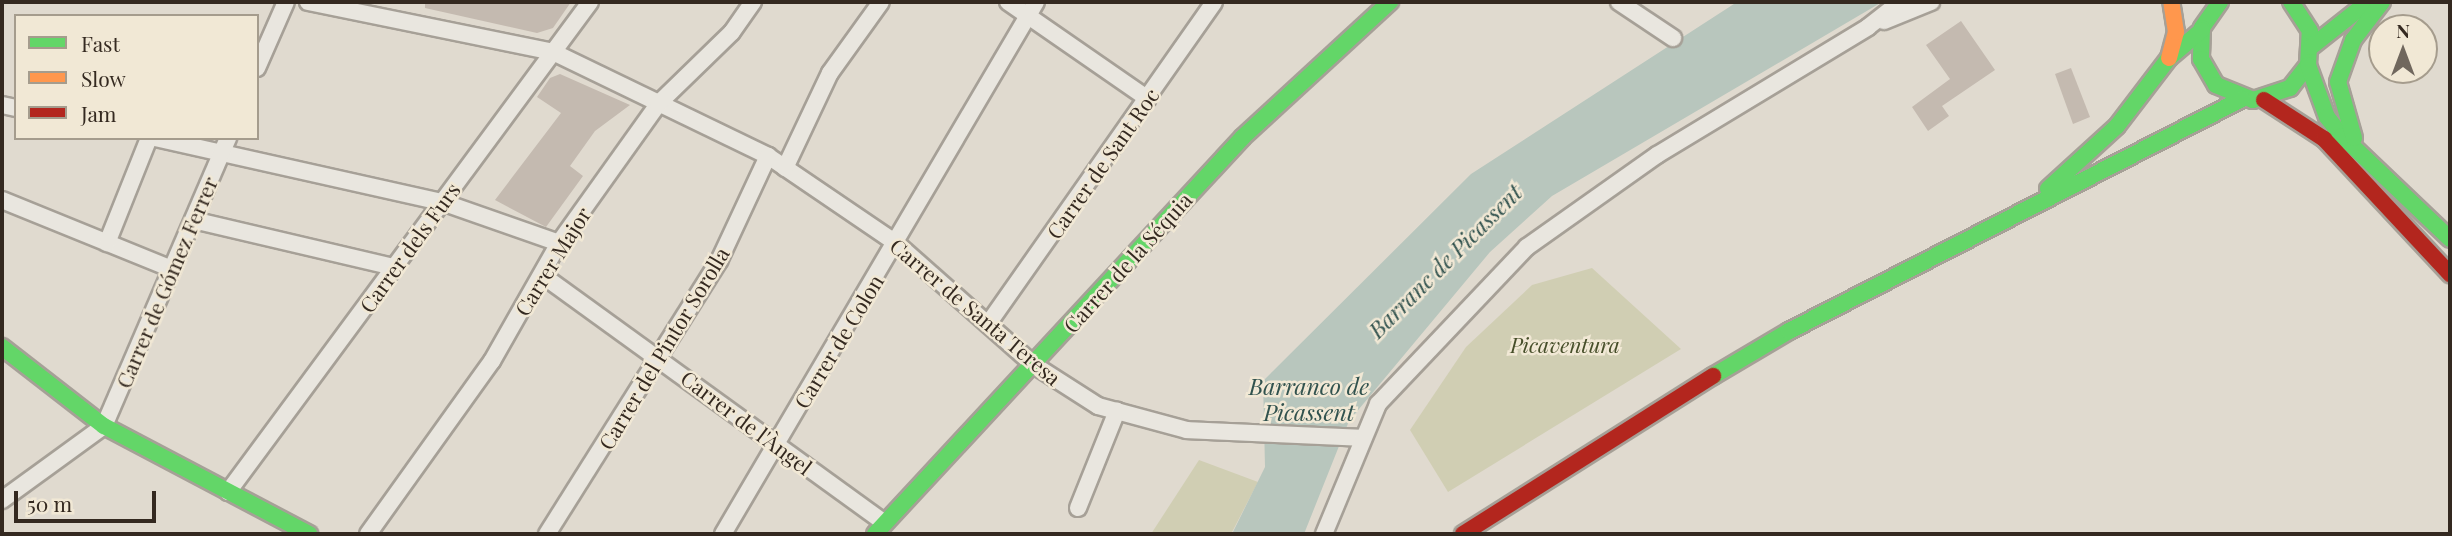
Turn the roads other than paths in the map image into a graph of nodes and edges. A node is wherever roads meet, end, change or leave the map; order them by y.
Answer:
1 (286, 2) edge
2 (308, 2) edge
3 (590, 2) edge
4 (753, 2) edge
5 (881, 2) edge
6 (1008, 2) edge
7 (1214, 2) edge
8 (1391, 2) edge
9 (1619, 2) edge
10 (1900, 2) edge
11 (1931, 2) edge
12 (2171, 2) edge
13 (2183, 2) edge
14 (2220, 2) edge
15 (2291, 2) edge
16 (2368, 2) edge
17 (2382, 2) edge
18 (1032, 9) edge
19 (1868, 27) junction
20 (2202, 29) junction
21 (1673, 38) dead end
22 (2311, 47) junction
23 (553, 52) junction
24 (2169, 58) junction
25 (259, 63) edge
26 (2308, 65) junction
27 (1147, 99) junction
28 (2242, 99) junction
29 (2264, 100) junction
30 (658, 104) junction
31 (148, 140) edge
32 (172, 140) edge
33 (224, 146) edge
34 (2358, 148) junction
35 (768, 156) junction
36 (785, 168) junction
37 (2, 200) edge
38 (442, 202) junction
39 (2021, 211) junction
40 (193, 220) junction
41 (2450, 239) edge
42 (107, 243) junction
43 (559, 243) junction
44 (896, 243) junction
45 (394, 267) junction
46 (172, 269) junction
47 (2450, 274) edge
48 (542, 275) junction
49 (988, 324) junction
50 (2, 347) edge
51 (660, 357) junction
52 (1034, 365) junction
53 (1117, 411) junction
54 (104, 426) junction
55 (1363, 438) junction
56 (776, 444) junction
57 (228, 492) junction
58 (2, 500) edge
59 (1078, 508) dead end
60 (879, 528) edge
61 (309, 534) edge
62 (368, 534) edge
63 (547, 534) edge
64 (723, 534) edge
65 (1324, 534) edge
66 (1463, 534) edge

1 - 25 street
2 - 23 street, Carrer de Santa Teresa
3 - 23 street, Carrer dels Furs
4 - 30 street, Carrer Major
5 - 36 street
6 - 18 street
7 - 27 street, Carrer de Sant Roc
8 - 52 street, Carrer de la Séquia
9 - 21 street
10 - 19 street
11 - 19 street
12 - 24 street
13 - 20 street
14 - 20 street
15 - 22 street
16 - 22 street
17 - 34 street
18 - 27 street
18 - 44 street, Carrer de Colon
19 - 55 street
20 - 24 street
20 - 28 street
22 - 26 street
23 - 30 street, Carrer de Santa Teresa
23 - 38 street, Carrer dels Furs
24 - 39 street
26 - 29 street
26 - 34 street
27 - 49 street, Carrer de Sant Roc
28 - 29 street
28 - 39 street
29 - 47 street
30 - 35 street, Carrer de Santa Teresa
30 - 43 street, Carrer Major
31 - 42 street
32 - 33 street
33 - 38 street
33 - 40 street, Carrer de Gómez Ferrer
34 - 41 street
35 - 36 street, Carrer de Santa Teresa
35 - 51 street, Carrer del Pintor Sorolla
36 - 44 street, Carrer de Santa Teresa
37 - 42 street
38 - 43 street
38 - 45 street, Carrer dels Furs
39 - 66 street
40 - 45 street
40 - 46 street, Carrer de Gómez Ferrer
42 - 46 street
43 - 48 street, Carrer Major
44 - 49 street, Carrer de Santa Teresa
44 - 56 street, Carrer de Colon
45 - 57 street, Carrer dels Furs
46 - 54 street, Carrer de Gómez Ferrer
48 - 51 street, Carrer de l'Àngel
48 - 62 street, Carrer Major
49 - 52 street, Carrer de Santa Teresa
50 - 54 street
51 - 56 street, Carrer de l'Àngel
51 - 63 street, Carrer del Pintor Sorolla
52 - 53 street, Carrer de Santa Teresa
52 - 60 street, Carrer de la Séquia
53 - 55 street, Carrer de Santa Teresa
53 - 59 street
54 - 57 street
54 - 58 street
55 - 65 street
56 - 60 street, Carrer de l'Àngel
56 - 64 street, Carrer de Colon
57 - 61 street

